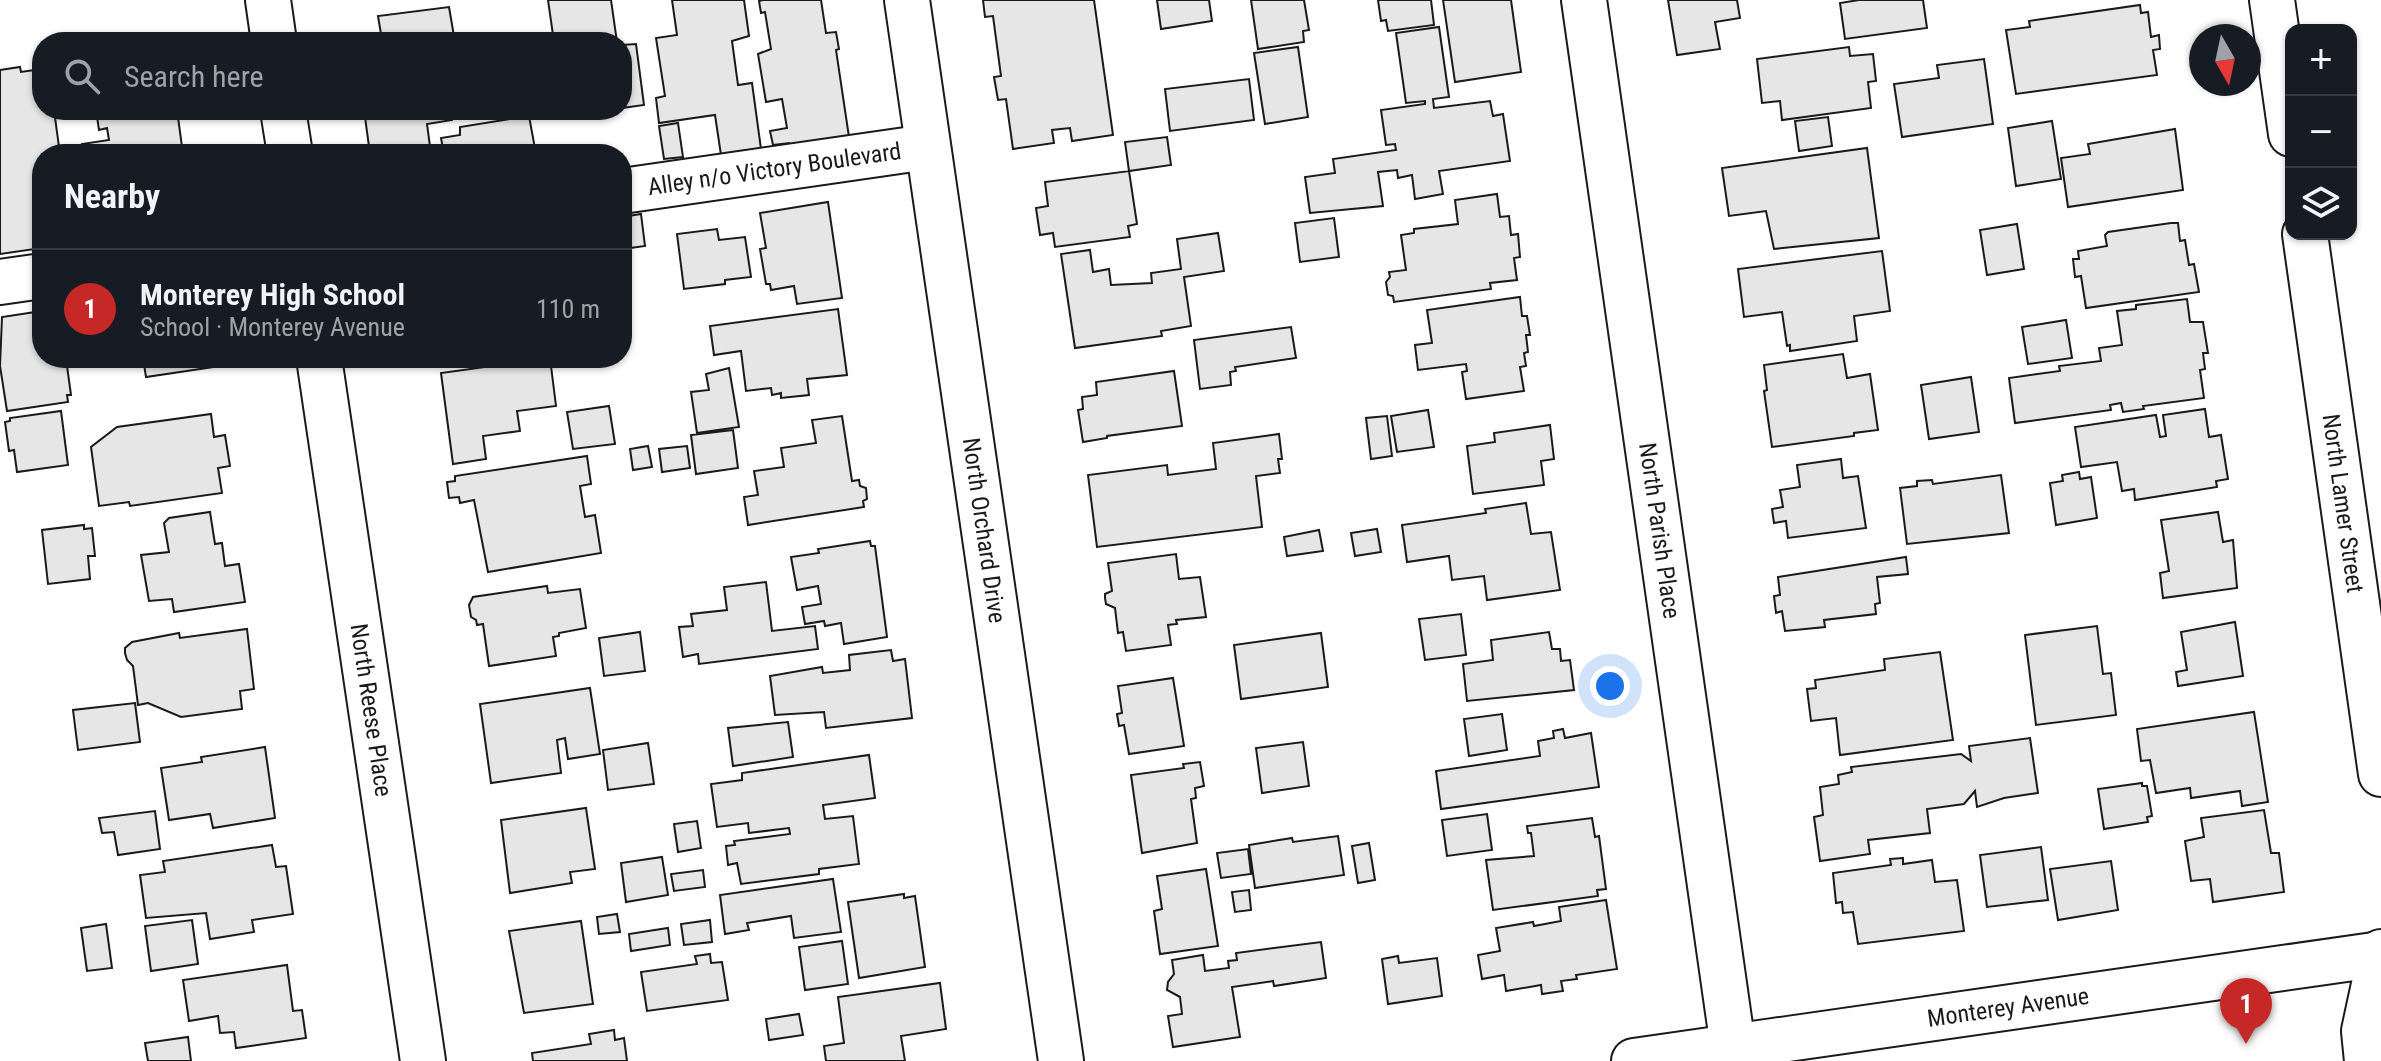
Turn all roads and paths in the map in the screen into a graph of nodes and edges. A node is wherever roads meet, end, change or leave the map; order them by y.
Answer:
1 (268, 0) edge
2 (907, 0) edge
3 (1584, 0) edge
4 (2272, 0) edge
5 (273, 32) edge
6 (2286, 96) edge
7 (285, 120) edge
8 (288, 144) edge
9 (927, 147) junction
10 (632, 190) edge
11 (2306, 240) edge
12 (32, 277) edge
13 (0, 282) edge
14 (320, 368) edge
15 (2381, 774) edge
16 (2381, 954) edge
17 (1734, 1054) edge
18 (423, 1061) edge
19 (1061, 1061) edge
20 (1634, 1061) edge
21 (2367, 1061) edge

1 - 5 street
2 - 9 street, North Orchard Drive
3 - 17 street, North Parish Place
4 - 6 street
7 - 8 street
9 - 10 street, Alley n/o Victory Boulevard
9 - 19 street, North Orchard Drive
11 - 15 street, North Lamer Street
12 - 13 street
14 - 18 street, North Reese Place
16 - 17 street, Monterey Avenue
16 - 21 street
17 - 20 street, Monterey Avenue

